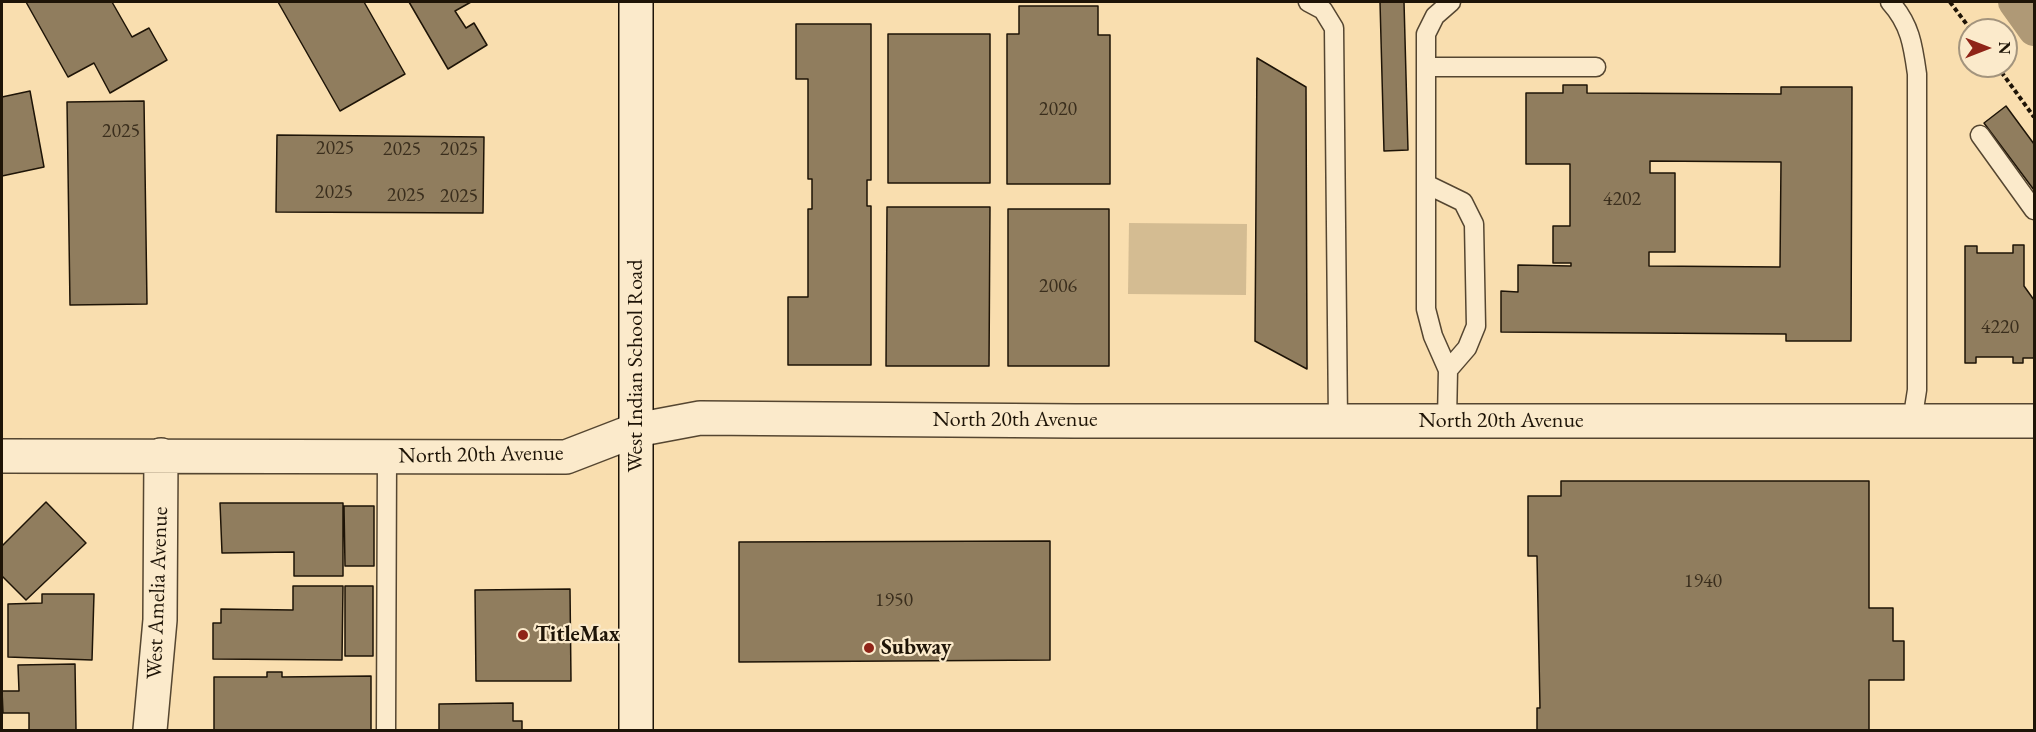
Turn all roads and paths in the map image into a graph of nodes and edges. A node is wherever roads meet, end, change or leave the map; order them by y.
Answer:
1 (636, 2) edge
2 (1308, 2) edge
3 (1451, 2) edge
4 (1890, 2) edge
5 (1950, 2) edge
6 (1962, 18) edge
7 (1426, 67) junction
8 (1596, 67) dead end
9 (2006, 78) edge
10 (2034, 117) edge
11 (1980, 135) dead end
12 (1426, 184) junction
13 (2034, 210) edge
14 (1448, 370) junction
15 (1447, 420) junction
16 (1338, 421) junction
17 (2034, 421) edge
18 (1912, 422) junction
19 (636, 430) junction
20 (161, 455) junction
21 (2, 456) edge
22 (387, 457) junction
23 (150, 730) edge
24 (386, 730) edge
25 (636, 730) edge

1 - 19 street, West Indian School Road
2 - 16 lane
3 - 7 lane
4 - 18 lane
5 - 6 path
7 - 8 lane
7 - 12 lane
9 - 10 path
11 - 13 lane
12 - 14 lane
12 - 14 lane
14 - 15 lane
15 - 16 street, North 20th Avenue
15 - 18 street, North 20th Avenue
16 - 19 street, North 20th Avenue
17 - 18 street, North 20th Avenue
19 - 22 street, North 20th Avenue
19 - 25 street, West Indian School Road
20 - 21 street, North 20th Avenue
20 - 22 street, North 20th Avenue
20 - 23 street, West Amelia Avenue
22 - 24 lane

